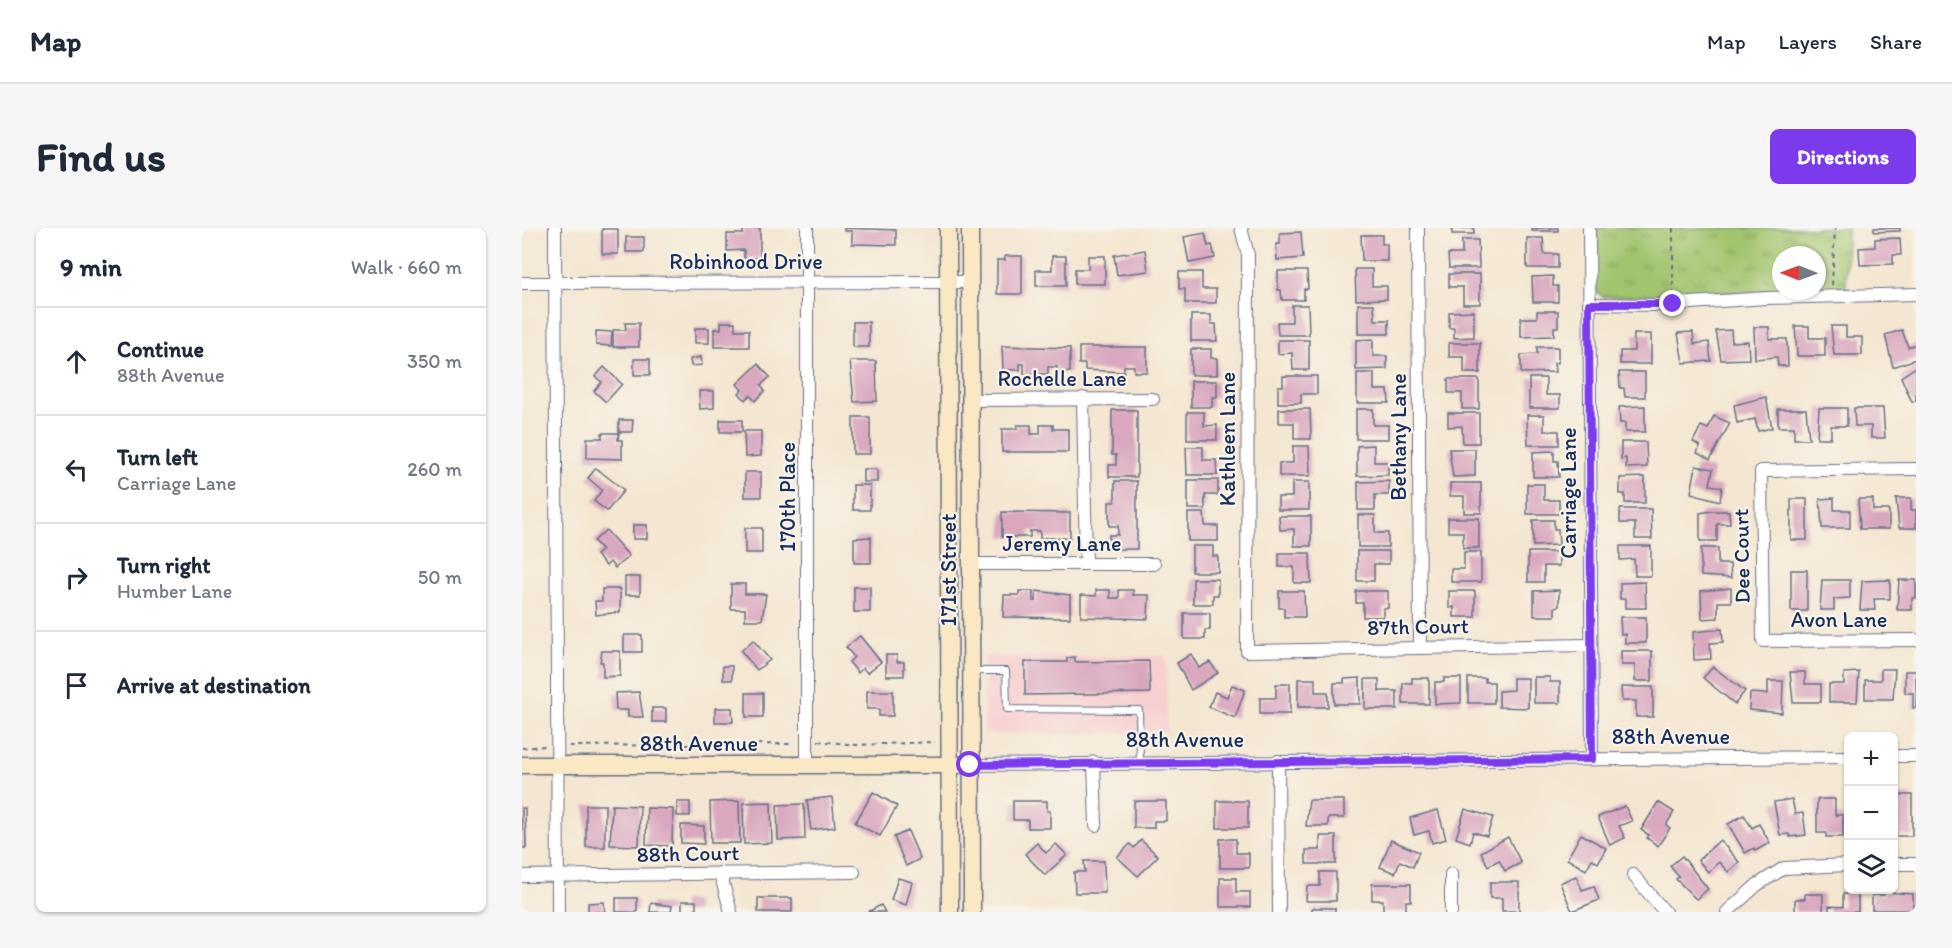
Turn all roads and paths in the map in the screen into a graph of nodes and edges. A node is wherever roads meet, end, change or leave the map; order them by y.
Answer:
1 (555, 228) edge
2 (807, 228) edge
3 (948, 228) edge
4 (970, 228) edge
5 (1241, 228) edge
6 (1418, 228) edge
7 (1589, 228) edge
8 (1673, 228) edge
9 (1835, 228) edge
10 (808, 281) junction
11 (948, 282) junction
12 (970, 282) junction
13 (522, 283) edge
14 (554, 283) junction
15 (1916, 294) edge
16 (1833, 297) junction
17 (1589, 304) junction
18 (1673, 304) junction
19 (1083, 398) junction
20 (1153, 399) dead end
21 (971, 400) junction
22 (1916, 469) edge
23 (970, 564) junction
24 (1086, 564) junction
25 (1154, 564) dead end
26 (1916, 640) edge
27 (1762, 641) joint
28 (1589, 645) junction
29 (1420, 647) junction
30 (1246, 651) joint
31 (971, 671) junction
32 (808, 742) junction
33 (949, 742) junction
34 (556, 746) junction
35 (522, 748) edge
36 (1898, 756) edge
37 (1916, 756) edge
38 (1844, 757) edge
39 (1592, 759) junction
40 (1278, 761) junction
41 (1094, 762) junction
42 (1140, 762) junction
43 (558, 764) junction
44 (522, 765) edge
45 (950, 765) junction
46 (970, 765) junction
47 (807, 766) junction
48 (1096, 825) dead end
49 (1898, 864) edge
50 (1916, 864) edge
51 (1844, 865) edge
52 (854, 872) dead end
53 (720, 873) junction
54 (1451, 874) dead end
55 (1633, 875) dead end
56 (522, 876) edge
57 (558, 876) junction
58 (558, 912) edge
59 (731, 912) edge
60 (950, 912) edge
61 (972, 912) edge
62 (1279, 912) edge
63 (1451, 912) edge
64 (1665, 912) edge
65 (1727, 912) edge

1 - 14 street
2 - 10 street, 170th Place
3 - 11 street, 171st Street
4 - 12 street, 171st Street
5 - 30 street, Kathleen Lane
6 - 29 street, Bethany Lane
7 - 17 street, Carriage Lane
8 - 18 path
9 - 16 path
10 - 11 street, Robinhood Drive
10 - 14 street, Robinhood Drive
10 - 32 street, 170th Place
11 - 12 street, Robinhood Drive
11 - 33 street, 171st Street
12 - 21 street, 171st Street
13 - 14 street, Robinhood Drive
14 - 34 street
15 - 16 street
16 - 18 street
17 - 18 street
17 - 28 street, Carriage Lane
19 - 20 street, Rochelle Lane
19 - 21 street, Rochelle Lane
19 - 24 street
21 - 23 street, 171st Street
22 - 27 street, Dee Court
23 - 24 street, Jeremy Lane
23 - 31 street, 171st Street
24 - 25 street, Jeremy Lane
26 - 27 street, Avon Lane
28 - 29 street, 87th Court
28 - 39 street, Carriage Lane
29 - 30 street, 87th Court
31 - 42 lane
31 - 46 street, 171st Street
32 - 33 path
32 - 34 path
32 - 47 street, 170th Place
33 - 45 street, 171st Street
34 - 35 path
34 - 43 street
36 - 37 street
38 - 39 street, 88th Avenue
39 - 40 street, 88th Avenue
40 - 42 street, 88th Avenue
40 - 62 street
41 - 42 street, 88th Avenue
41 - 46 street, 88th Avenue
41 - 48 street
43 - 44 street, 88th Avenue
43 - 47 street, 88th Avenue
43 - 57 street
45 - 46 street, 88th Avenue
45 - 47 street, 88th Avenue
45 - 60 street, 171st Street
46 - 61 street, 171st Street
49 - 50 street
51 - 65 street
52 - 53 street, 88th Court
53 - 57 street, 88th Court
53 - 59 street
54 - 63 street
55 - 64 street
56 - 57 street, 88th Court
57 - 58 street

